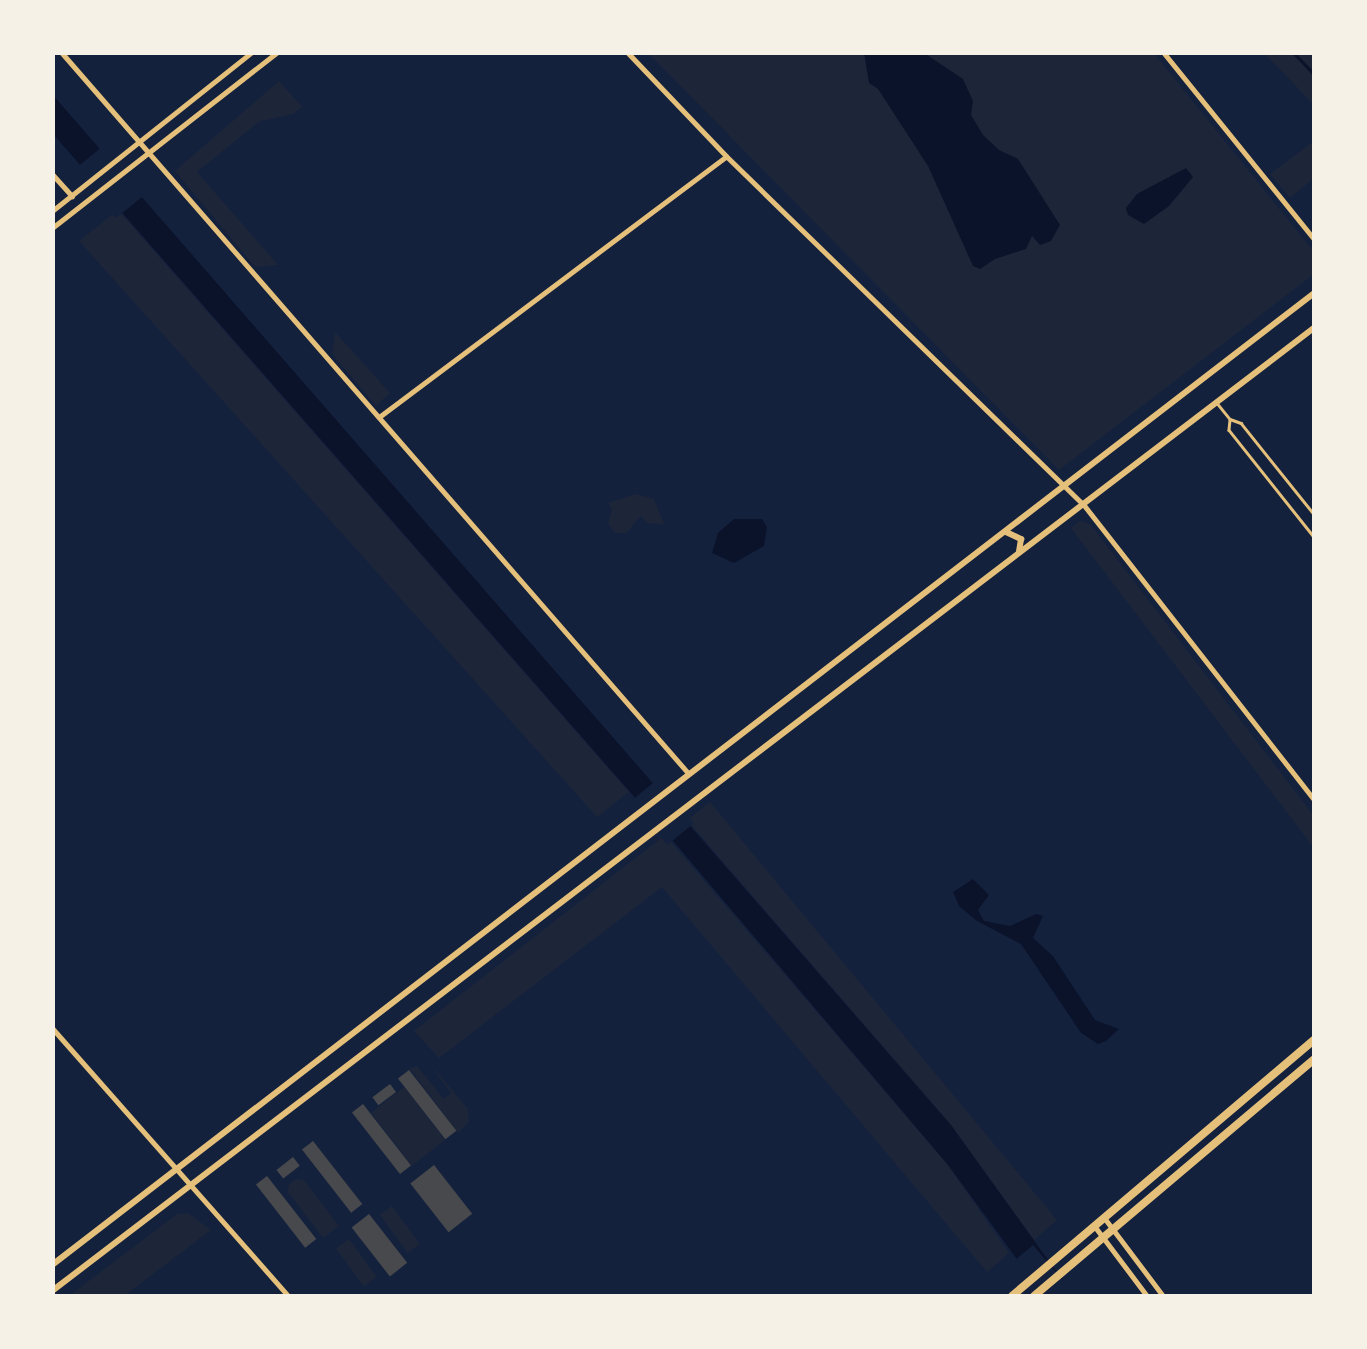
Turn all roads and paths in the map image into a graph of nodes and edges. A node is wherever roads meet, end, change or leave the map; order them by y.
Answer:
1 (61, 52) edge
2 (252, 52) edge
3 (277, 52) edge
4 (627, 52) edge
5 (1164, 52) edge
6 (138, 142) junction
7 (148, 154) junction
8 (726, 156) junction
9 (52, 174) edge
10 (72, 196) junction
11 (52, 211) edge
12 (52, 228) edge
13 (1314, 239) edge
14 (1314, 293) edge
15 (1314, 328) edge
16 (1216, 402) junction
17 (379, 417) junction
18 (1230, 419) junction
19 (1063, 489) junction
20 (1082, 504) junction
21 (1314, 514) edge
22 (1006, 532) junction
23 (1314, 537) edge
24 (1018, 553) junction
25 (688, 773) junction
26 (1314, 800) edge
27 (52, 1028) edge
28 (1314, 1040) edge
29 (1314, 1058) edge
30 (226, 1131) junction
31 (240, 1146) junction
32 (177, 1169) junction
33 (190, 1184) junction
34 (120, 1213) junction
35 (1105, 1219) junction
36 (1095, 1227) junction
37 (132, 1228) junction
38 (1113, 1231) junction
39 (1103, 1238) junction
40 (52, 1265) edge
41 (52, 1291) edge
42 (288, 1296) edge
43 (1012, 1296) edge
44 (1034, 1296) edge
45 (1147, 1296) edge
46 (1163, 1296) edge

1 - 6 street
2 - 6 street
3 - 7 street
4 - 8 street
5 - 13 street
6 - 7 street
6 - 10 street
7 - 12 street
7 - 17 street
8 - 17 street
8 - 19 street
9 - 10 street
10 - 11 street
14 - 19 main road
15 - 16 main road
16 - 18 lane
16 - 20 main road
17 - 25 street
18 - 21 lane
18 - 23 lane
19 - 20 street
19 - 22 main road
20 - 24 main road
20 - 26 street
22 - 24 main road
22 - 25 main road
24 - 31 main road
25 - 30 main road
27 - 32 street
28 - 35 highway
29 - 38 highway
30 - 31 main road
30 - 32 main road
31 - 33 main road
32 - 33 street
32 - 34 main road
33 - 37 main road
33 - 42 street
34 - 37 main road
34 - 40 main road
35 - 36 highway
35 - 38 street
36 - 39 street
36 - 43 highway
37 - 41 main road
38 - 39 highway
38 - 46 street
39 - 44 highway
39 - 45 street

